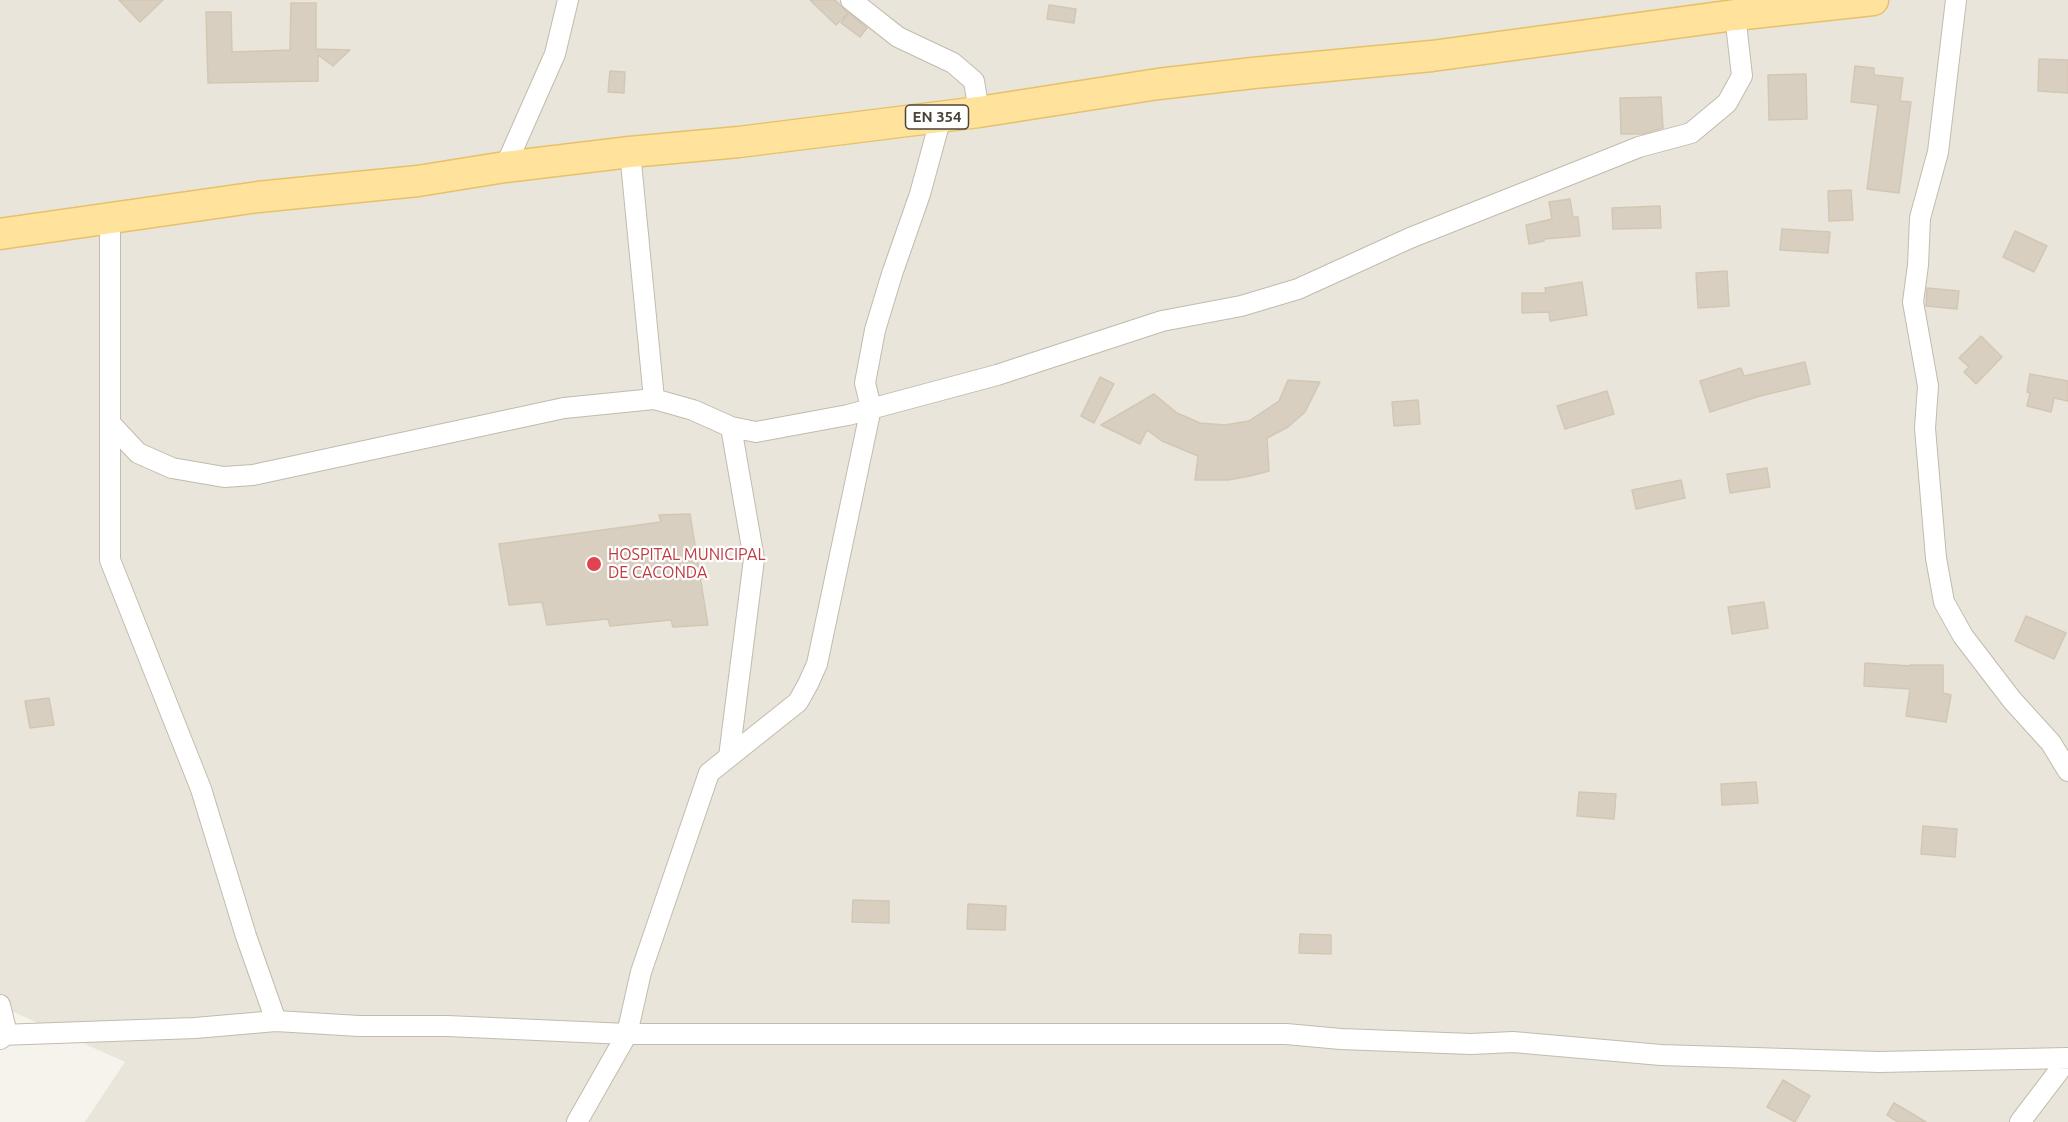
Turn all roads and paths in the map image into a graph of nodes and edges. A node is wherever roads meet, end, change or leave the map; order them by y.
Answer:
1 (568, 0) edge
2 (850, 0) edge
3 (1873, 0) edge
4 (1956, 0) edge
5 (1735, 15) junction
6 (980, 112) junction
7 (942, 117) junction
8 (630, 152) junction
9 (505, 167) junction
10 (110, 219) junction
11 (0, 234) edge
12 (654, 399) junction
13 (871, 408) junction
14 (110, 423) junction
15 (731, 427) junction
16 (729, 757) junction
17 (2068, 771) edge
18 (0, 1005) edge
19 (276, 1021) junction
20 (627, 1034) junction
21 (2, 1036) edge
22 (2068, 1058) edge
23 (577, 1122) edge
24 (2020, 1122) edge

1 - 9 street
2 - 6 street
3 - 5 main road, EN 354
4 - 17 street
5 - 6 main road, EN 354
5 - 13 street
6 - 7 main road, EN 354
7 - 8 main road, EN 354
7 - 13 street
8 - 9 main road, EN 354
8 - 12 street
9 - 10 main road, EN 354
10 - 11 main road, EN 354
10 - 14 street
12 - 14 street
12 - 15 street
13 - 15 street
13 - 16 street
14 - 19 street
15 - 16 street
16 - 20 street
18 - 21 street
19 - 20 street
19 - 21 street
20 - 22 street
20 - 23 street
22 - 24 street

